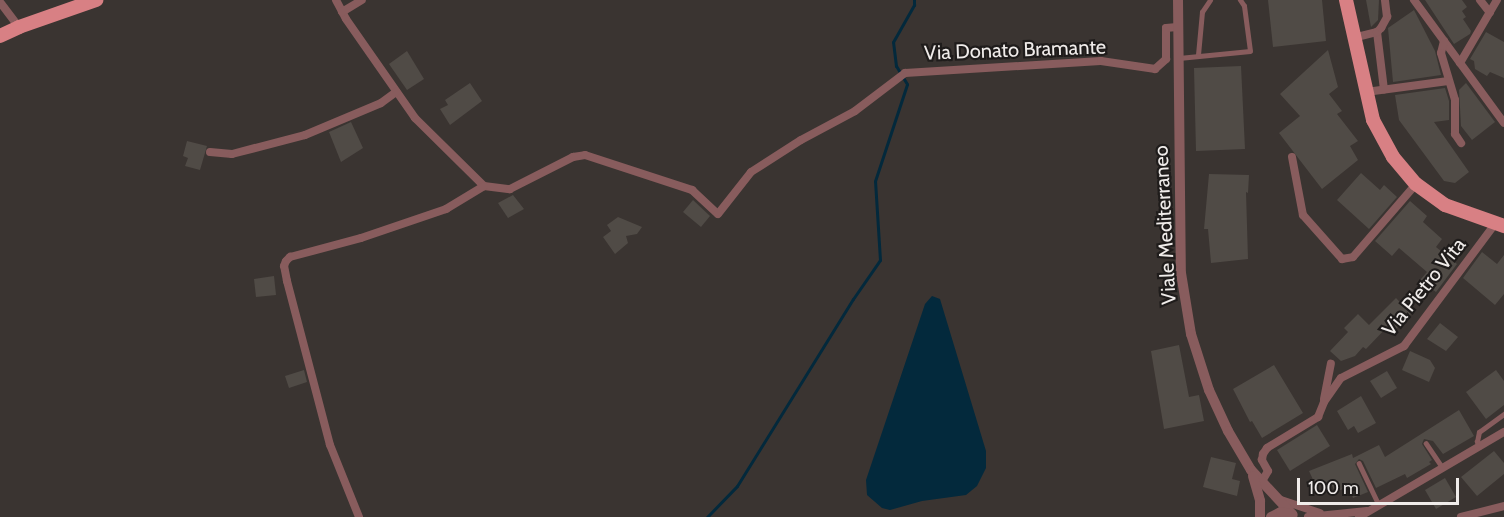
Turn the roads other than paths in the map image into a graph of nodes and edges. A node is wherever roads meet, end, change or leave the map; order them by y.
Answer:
1 (96, 0) edge
2 (336, 0) edge
3 (362, 0) edge
4 (1178, 0) edge
5 (1210, 0) edge
6 (1240, 0) edge
7 (1346, 0) edge
8 (1385, 0) edge
9 (1414, 0) edge
10 (1480, 0) edge
11 (1497, 0) edge
12 (0, 2) edge
13 (342, 12) junction
14 (1490, 13) junction
15 (19, 27) junction
16 (1177, 27) junction
17 (1377, 32) junction
18 (0, 36) edge
19 (1353, 38) junction
20 (1444, 41) junction
21 (1198, 56) junction
22 (1177, 58) junction
23 (1460, 63) junction
24 (1448, 81) junction
25 (1384, 90) junction
26 (396, 92) junction
27 (1366, 92) junction
28 (1504, 123) edge
29 (1461, 143) dead end
30 (210, 152) dead end
31 (1292, 157) dead end
32 (1416, 184) junction
33 (484, 186) junction
34 (1501, 224) edge
35 (1331, 364) dead end
36 (1324, 402) junction
37 (1504, 414) edge
38 (1504, 432) edge
39 (1426, 442) dead end
40 (1480, 447) junction
41 (1359, 463) dead end
42 (1251, 470) junction
43 (1444, 470) junction
44 (1261, 483) junction
45 (1278, 498) junction
46 (1504, 506) edge
47 (1376, 507) junction
48 (1294, 516) edge
49 (1332, 516) edge
50 (1355, 516) edge
51 (359, 517) edge
52 (1260, 517) edge
53 (1271, 517) edge
54 (1308, 517) edge
55 (1461, 517) edge

1 - 15 main road
2 - 13 street
3 - 13 street
4 - 16 street, Viale Mediterraneo
5 - 21 lane
6 - 21 lane
7 - 19 main road
8 - 17 street
9 - 20 street
10 - 14 street
11 - 14 street
12 - 15 street
13 - 26 street
14 - 23 street
15 - 18 main road
16 - 22 street, Viale Mediterraneo
16 - 33 street, Via Donato Bramante
17 - 19 street
17 - 25 street
19 - 27 main road
20 - 23 street
20 - 24 street
21 - 22 lane
22 - 42 street, Viale Mediterraneo
23 - 28 street
24 - 25 street
24 - 29 street
25 - 27 street
26 - 30 street
26 - 33 street
27 - 32 main road
31 - 32 street
32 - 34 main road
33 - 51 street
34 - 36 street, Via Pietro Vita
35 - 36 street
36 - 44 street, Via Pietro Vita
37 - 40 lane
38 - 40 street
39 - 43 lane
40 - 43 street
41 - 47 lane
42 - 44 street, Viale Mediterraneo
42 - 52 street, Viale Mediterraneo
43 - 47 street
44 - 45 street, Viale Mediterraneo
45 - 48 street, Viale Mediterraneo
45 - 49 street
46 - 55 street
47 - 50 street
48 - 53 street
49 - 50 street
49 - 54 street

